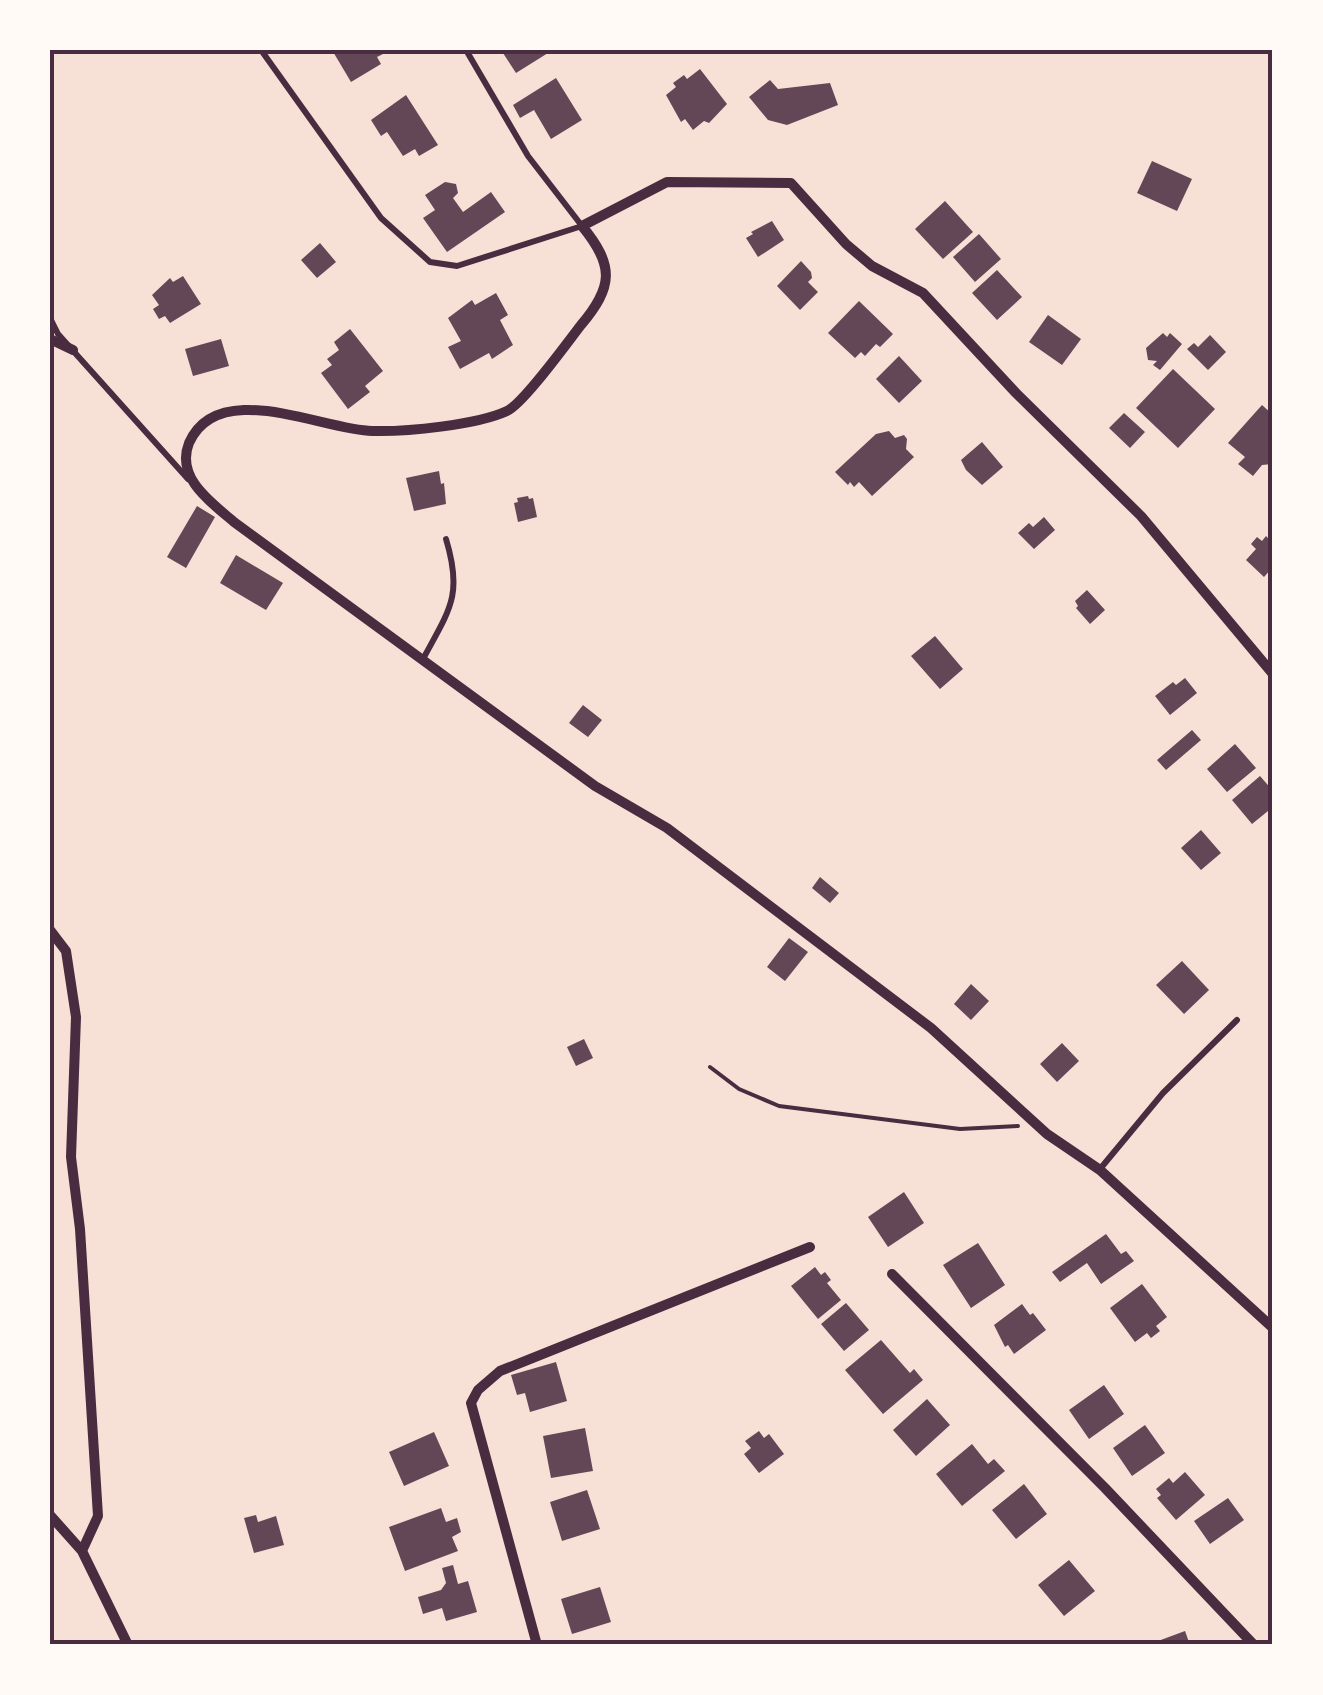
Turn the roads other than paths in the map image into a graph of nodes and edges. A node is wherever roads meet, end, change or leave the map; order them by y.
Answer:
1 (261, 50) edge
2 (466, 50) edge
3 (582, 226) junction
4 (50, 318) edge
5 (50, 340) edge
6 (74, 350) junction
7 (196, 488) junction
8 (446, 539) dead end
9 (422, 660) junction
10 (1273, 674) edge
11 (50, 930) edge
12 (1237, 1020) dead end
13 (1100, 1170) junction
14 (810, 1247) dead end
15 (892, 1274) dead end
16 (1273, 1328) edge
17 (50, 1515) edge
18 (82, 1550) junction
19 (128, 1645) edge
20 (537, 1645) edge
21 (1254, 1645) edge

1 - 3 lane
2 - 3 lane
3 - 7 street
3 - 10 street
4 - 6 lane
5 - 6 street
6 - 7 lane
7 - 9 street
8 - 9 lane
9 - 13 street
11 - 18 street
12 - 13 lane
13 - 16 street
14 - 20 street
15 - 21 street
17 - 18 street
18 - 19 street

